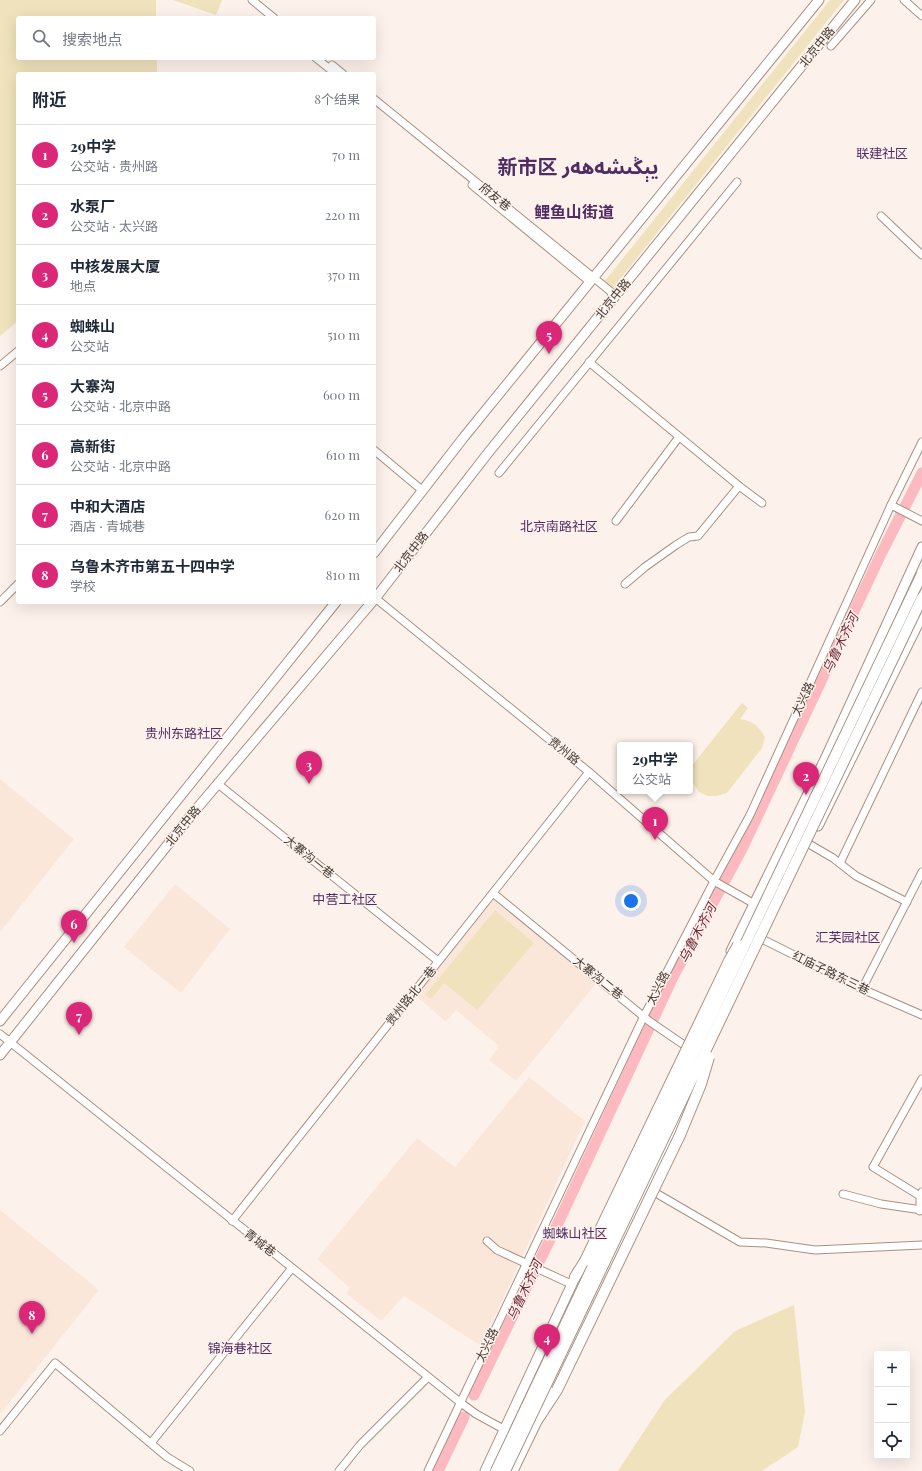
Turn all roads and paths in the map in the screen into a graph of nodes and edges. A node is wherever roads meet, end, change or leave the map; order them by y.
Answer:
1 (245, 0) edge
2 (252, 0) edge
3 (819, 0) edge
4 (855, 0) edge
5 (871, 0) edge
6 (904, 0) edge
7 (265, 16) edge
8 (272, 16) edge
9 (922, 16) edge
10 (831, 46) dead end
11 (318, 60) edge
12 (326, 60) edge
13 (334, 72) edge
14 (340, 72) edge
15 (376, 101) edge
16 (376, 107) edge
17 (737, 182) dead end
18 (881, 216) dead end
19 (922, 255) edge
20 (592, 279) junction
21 (614, 298) junction
22 (16, 353) edge
23 (589, 362) junction
24 (0, 366) edge
25 (679, 437) junction
26 (922, 442) edge
27 (376, 452) edge
28 (499, 472) dead end
29 (739, 486) junction
30 (422, 491) junction
31 (762, 504) dead end
32 (893, 506) junction
33 (616, 521) dead end
34 (922, 521) edge
35 (922, 547) edge
36 (376, 551) edge
37 (922, 574) edge
38 (625, 584) dead end
39 (16, 586) edge
40 (376, 596) edge
41 (922, 598) edge
42 (376, 601) edge
43 (0, 602) edge
44 (334, 604) edge
45 (370, 604) edge
46 (922, 616) edge
47 (922, 692) edge
48 (589, 772) junction
49 (218, 784) junction
50 (809, 844) junction
51 (840, 863) junction
52 (922, 872) edge
53 (715, 882) junction
54 (493, 893) junction
55 (907, 902) junction
56 (754, 903) junction
57 (774, 914) junction
58 (746, 930) junction
59 (762, 939) junction
60 (438, 961) junction
61 (862, 989) junction
62 (922, 1015) edge
63 (646, 1018) junction
64 (0, 1021) edge
65 (718, 1027) junction
66 (0, 1034) edge
67 (10, 1042) junction
68 (685, 1046) junction
69 (0, 1055) edge
70 (706, 1058) junction
71 (922, 1079) edge
72 (648, 1189) junction
73 (843, 1194) dead end
74 (921, 1194) edge
75 (921, 1211) edge
76 (232, 1220) junction
77 (487, 1241) dead end
78 (922, 1245) edge
79 (528, 1264) junction
80 (292, 1268) junction
81 (573, 1281) junction
82 (428, 1377) junction
83 (461, 1403) junction
84 (538, 1419) junction
85 (504, 1430) junction
86 (0, 1431) edge
87 (527, 1441) junction
88 (151, 1443) junction
89 (190, 1471) edge
90 (338, 1471) edge
91 (428, 1471) edge
92 (485, 1471) edge
93 (496, 1471) edge
94 (505, 1471) edge
95 (513, 1471) edge

1 - 7 street
2 - 8 street
3 - 20 main road
4 - 21 main road, 北京中路
5 - 10 street
6 - 9 street
11 - 13 street
12 - 14 street
15 - 20 street, 府友巷
16 - 20 street, 府友巷
17 - 23 street
18 - 19 street
20 - 21 street, 府友巷
20 - 30 main road
21 - 40 main road, 北京中路
22 - 24 street
23 - 25 street
23 - 28 street
25 - 29 street
25 - 33 street
26 - 32 street, 太兴路
27 - 30 street
29 - 31 street
29 - 38 street
30 - 36 main road
32 - 34 street
32 - 53 street, 太兴路
35 - 56 main road
37 - 58 highway, bridge
39 - 43 street
41 - 65 highway, bridge
42 - 48 street, 贵州路
44 - 64 main road, 北京中路
45 - 49 main road, 北京中路
46 - 50 main road
47 - 51 street
48 - 53 street, 贵州路
48 - 54 street, 贵州路北一巷
49 - 60 street, 大寨沟一巷
49 - 67 main road, 北京中路
50 - 51 street
50 - 57 main road
51 - 55 street
52 - 55 street
53 - 56 street, 贵州路
53 - 63 street, 太兴路
54 - 60 street, 贵州路北一巷
54 - 63 street, 大寨沟二巷
55 - 61 street
56 - 57 street, 贵州路
56 - 58 main road
57 - 59 main road
58 - 59 street, 红庙子路东三巷
58 - 68 main road
58 - 81 highway, bridge
58 - 93 highway, bridge
59 - 61 street, 红庙子路东三巷
59 - 70 main road
60 - 76 street, 贵州路北一巷
61 - 62 street, 红庙子路东三巷
63 - 68 street, 大寨沟二巷
63 - 79 street, 太兴路
65 - 84 highway, bridge
65 - 94 highway, bridge
66 - 67 street, 青城巷
67 - 69 main road, 北京中路
67 - 76 street, 青城巷
68 - 70 street, 大寨沟二巷
68 - 81 main road
70 - 72 main road
71 - 74 street
72 - 78 street
72 - 84 main road
73 - 75 street
74 - 75 street
76 - 80 street, 青城巷
77 - 79 street
79 - 81 street
79 - 83 street, 太兴路
80 - 82 street, 青城巷
80 - 88 street
81 - 85 main road
82 - 83 street, 青城巷
82 - 90 street
83 - 85 street, 青城巷
83 - 91 street, 太兴路
84 - 87 main road
85 - 87 street, 青城巷
85 - 92 main road
86 - 88 street
87 - 95 main road
88 - 89 street

